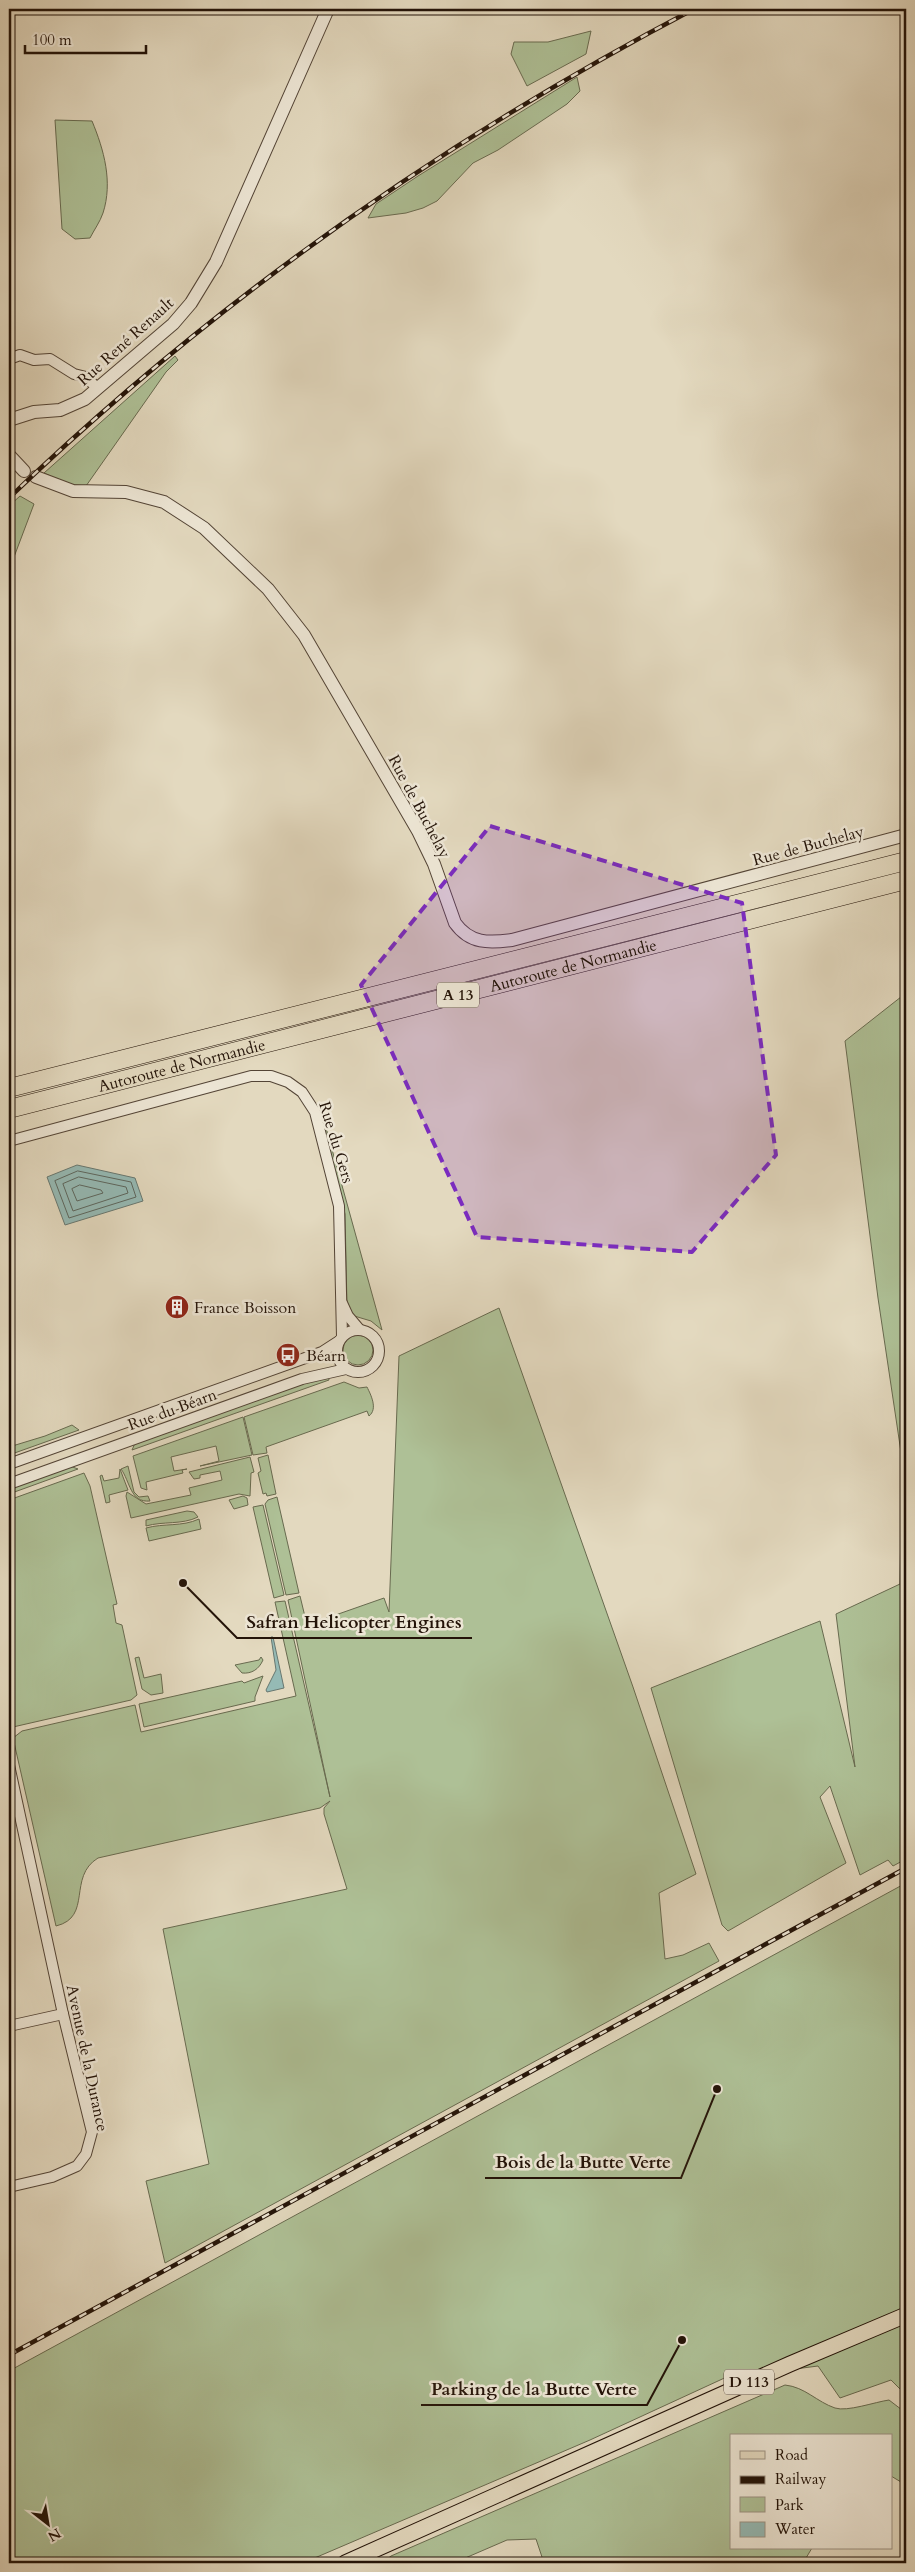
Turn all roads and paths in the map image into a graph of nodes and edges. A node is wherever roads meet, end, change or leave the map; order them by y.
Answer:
1 (328, 9) edge
2 (9, 360) edge
3 (97, 388) junction
4 (11, 422) edge
5 (9, 455) edge
6 (17, 469) edge
7 (36, 477) dead end
8 (906, 835) edge
9 (906, 861) edge
10 (906, 880) edge
11 (9, 1088) edge
12 (9, 1109) edge
13 (9, 1141) edge
14 (341, 1300) junction
15 (359, 1329) junction
16 (340, 1339) junction
17 (346, 1369) junction
18 (9, 1464) edge
19 (9, 1484) edge
20 (9, 1765) edge
21 (63, 2014) junction
22 (9, 2026) edge
23 (9, 2187) edge
24 (906, 2316) edge
25 (345, 2563) edge

1 - 3 street, Rue René Renault
2 - 3 street
3 - 4 street, Rue René Renault
5 - 6 street
7 - 8 street, Rue de Buchelay
9 - 11 highway, Autoroute de Normandie / A 13
10 - 12 highway, Autoroute de Normandie / A 13
13 - 14 street, Rue du Gers
14 - 15 street
14 - 16 street, Rue du Gers
15 - 16 street
15 - 17 street
16 - 17 street
16 - 18 street, Rue du Béarn
17 - 19 street, Rue du Béarn
20 - 21 street, Avenue de la Durance
21 - 22 street
21 - 23 street, Avenue de la Durance
24 - 25 main road, D 113

